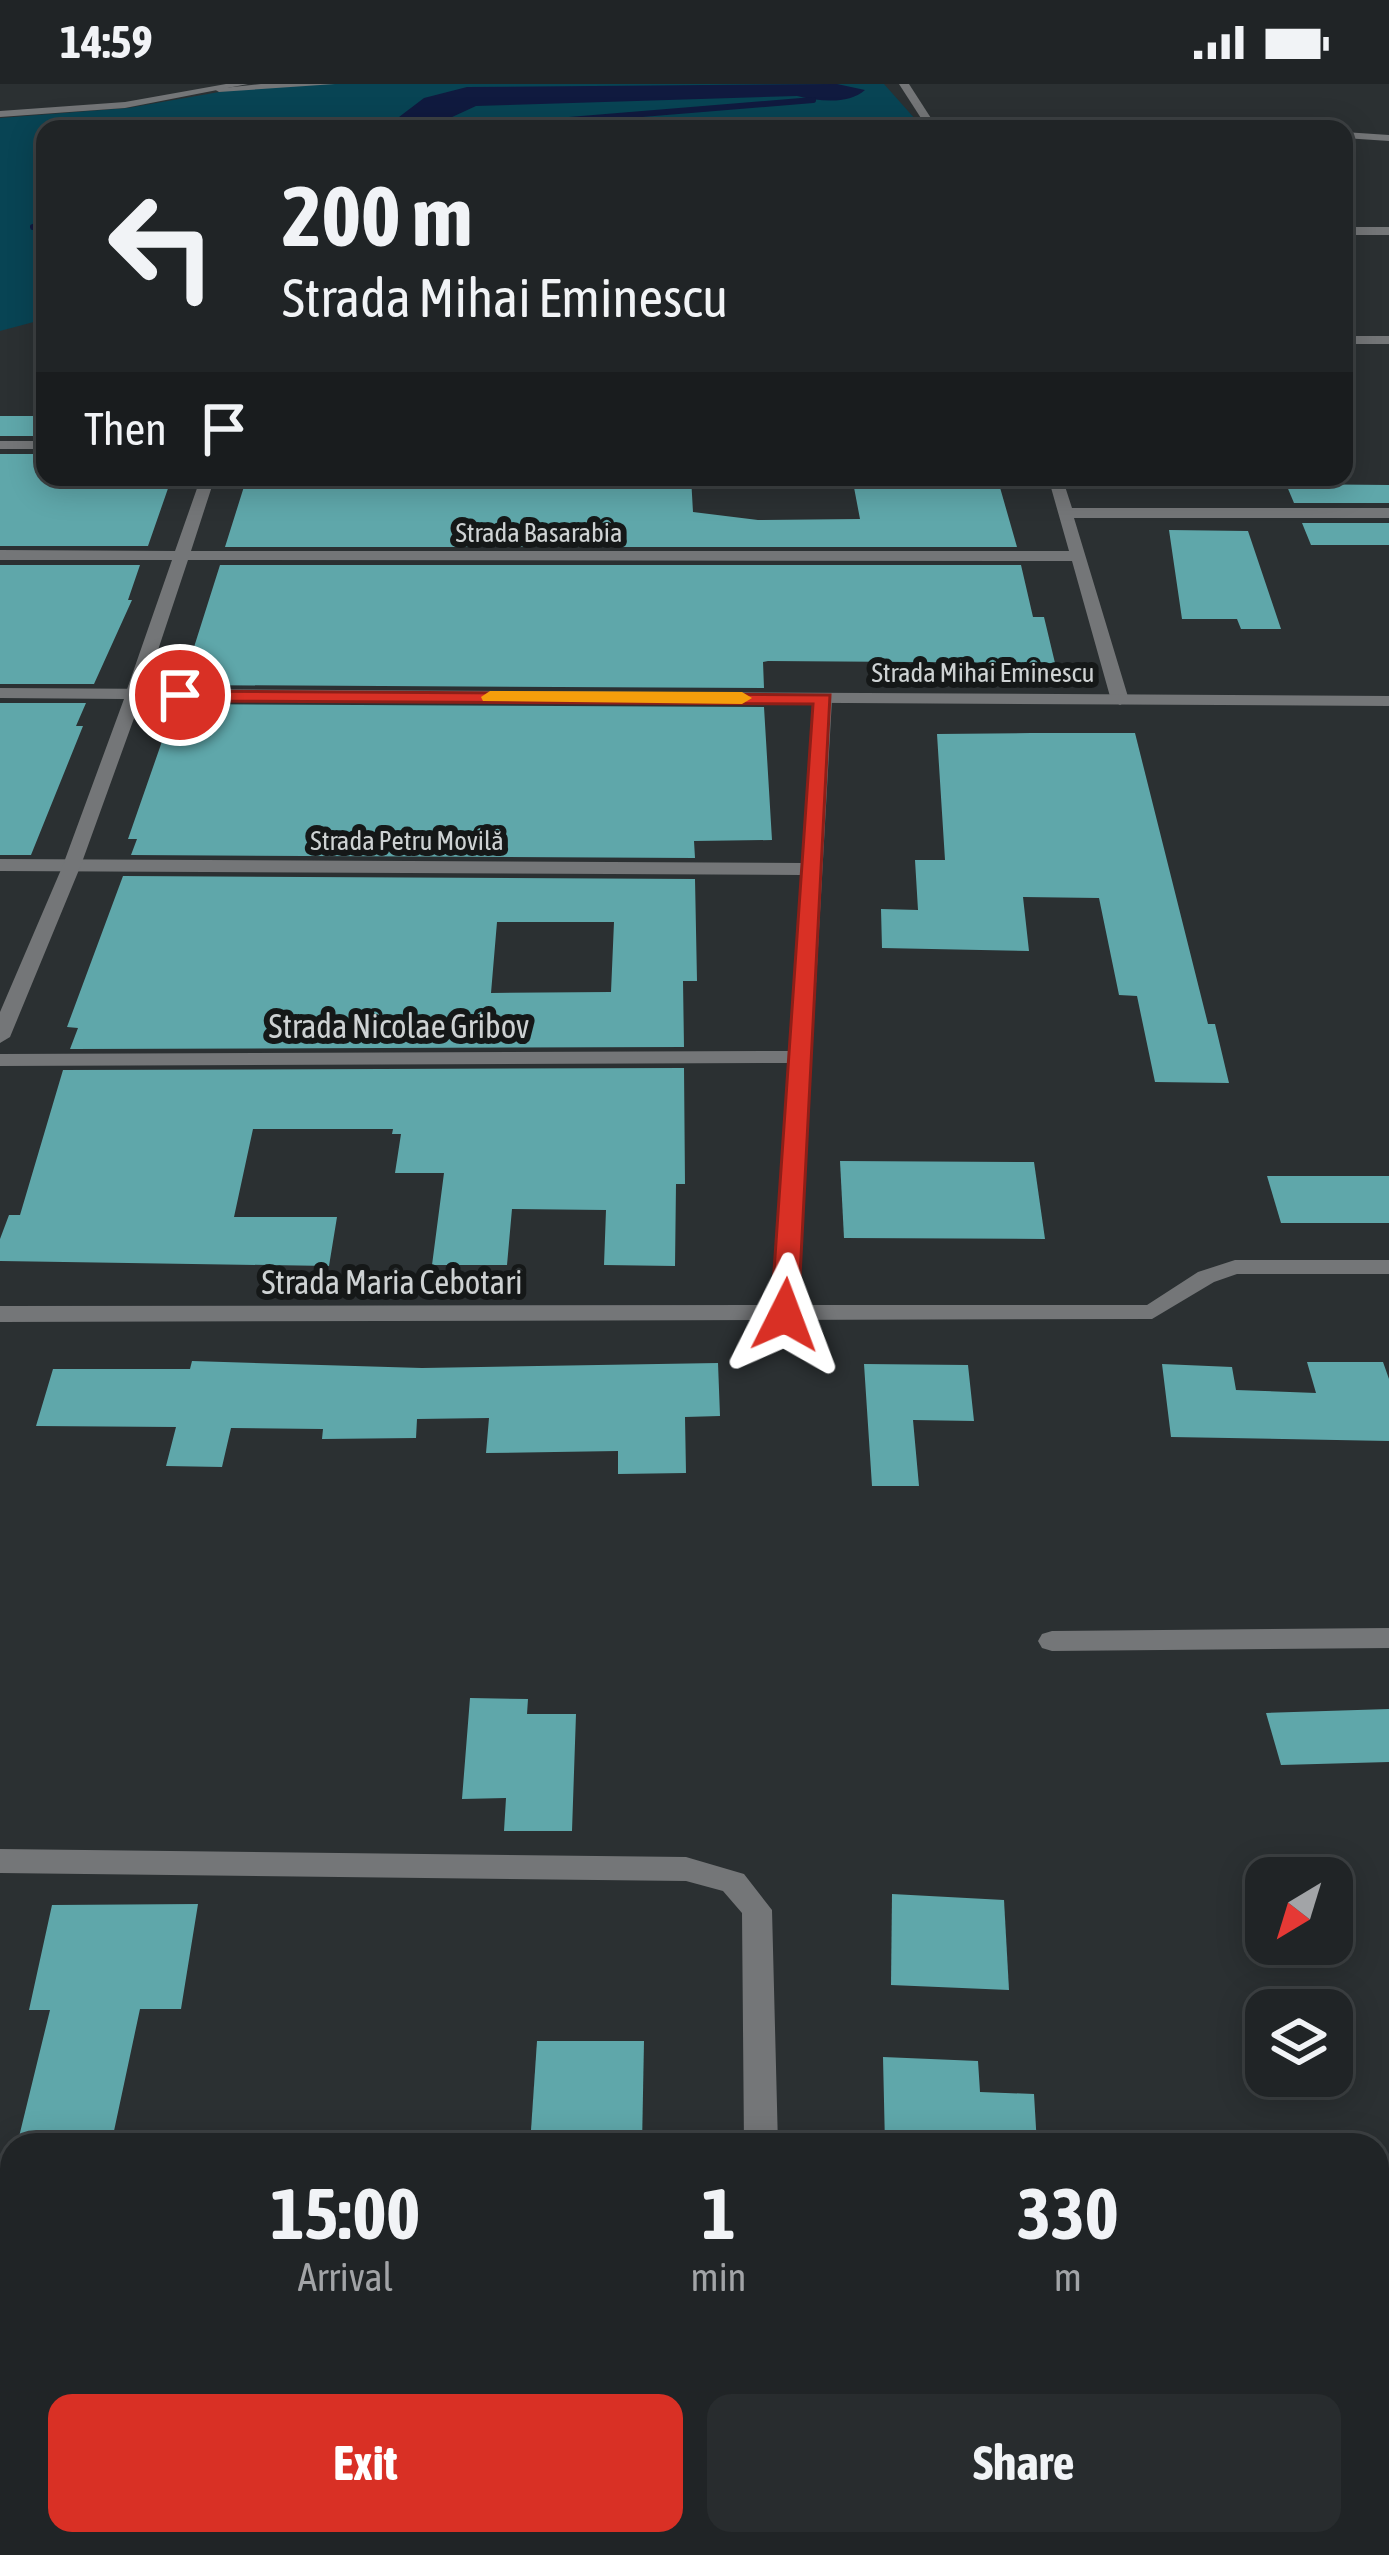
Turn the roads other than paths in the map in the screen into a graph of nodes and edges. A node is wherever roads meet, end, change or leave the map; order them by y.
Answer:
1 (243, 84) edge
2 (330, 84) edge
3 (904, 84) edge
4 (219, 89) junction
5 (0, 114) edge
6 (927, 120) edge
7 (1389, 124) edge
8 (1369, 133) junction
9 (1353, 134) edge
10 (1389, 138) edge
11 (1353, 230) edge
12 (1389, 231) edge
13 (1353, 340) edge
14 (1389, 340) edge
15 (0, 445) edge
16 (36, 445) edge
17 (205, 486) edge
18 (1058, 486) edge
19 (1067, 512) junction
20 (1389, 513) edge
21 (0, 555) edge
22 (179, 556) junction
23 (1078, 556) junction
24 (0, 693) edge
25 (134, 694) junction
26 (823, 699) junction
27 (1120, 700) junction
28 (1389, 701) edge
29 (0, 865) edge
30 (71, 866) junction
31 (813, 869) junction
32 (0, 1037) edge
33 (797, 1058) junction
34 (0, 1060) edge
35 (1389, 1268) edge
36 (0, 1314) edge
37 (785, 1315) junction
38 (1389, 1638) edge
39 (1052, 1641) dead end
40 (0, 1861) edge
41 (761, 2133) edge

1 - 4 street
2 - 4 street
3 - 6 street
4 - 5 street
7 - 8 street
8 - 9 street
8 - 10 street
11 - 12 street
13 - 14 street
15 - 16 street
17 - 22 street
18 - 19 street
19 - 20 street
19 - 23 street
21 - 22 street, Strada Basarabia
22 - 23 street, Strada Basarabia
22 - 25 street
23 - 27 street
24 - 25 street, Strada Mihai Eminescu
25 - 26 street, Strada Mihai Eminescu
25 - 30 street
26 - 27 street, Strada Mihai Eminescu
26 - 31 street
27 - 28 street, Strada Mihai Eminescu
29 - 30 street, Strada Petru Movilă
30 - 31 street, Strada Petru Movilă
30 - 32 street
31 - 33 street
33 - 34 street, Strada Nicolae Gribov
33 - 37 street
35 - 37 street, Strada Maria Cebotari
36 - 37 street, Strada Maria Cebotari
38 - 39 street
40 - 41 street

